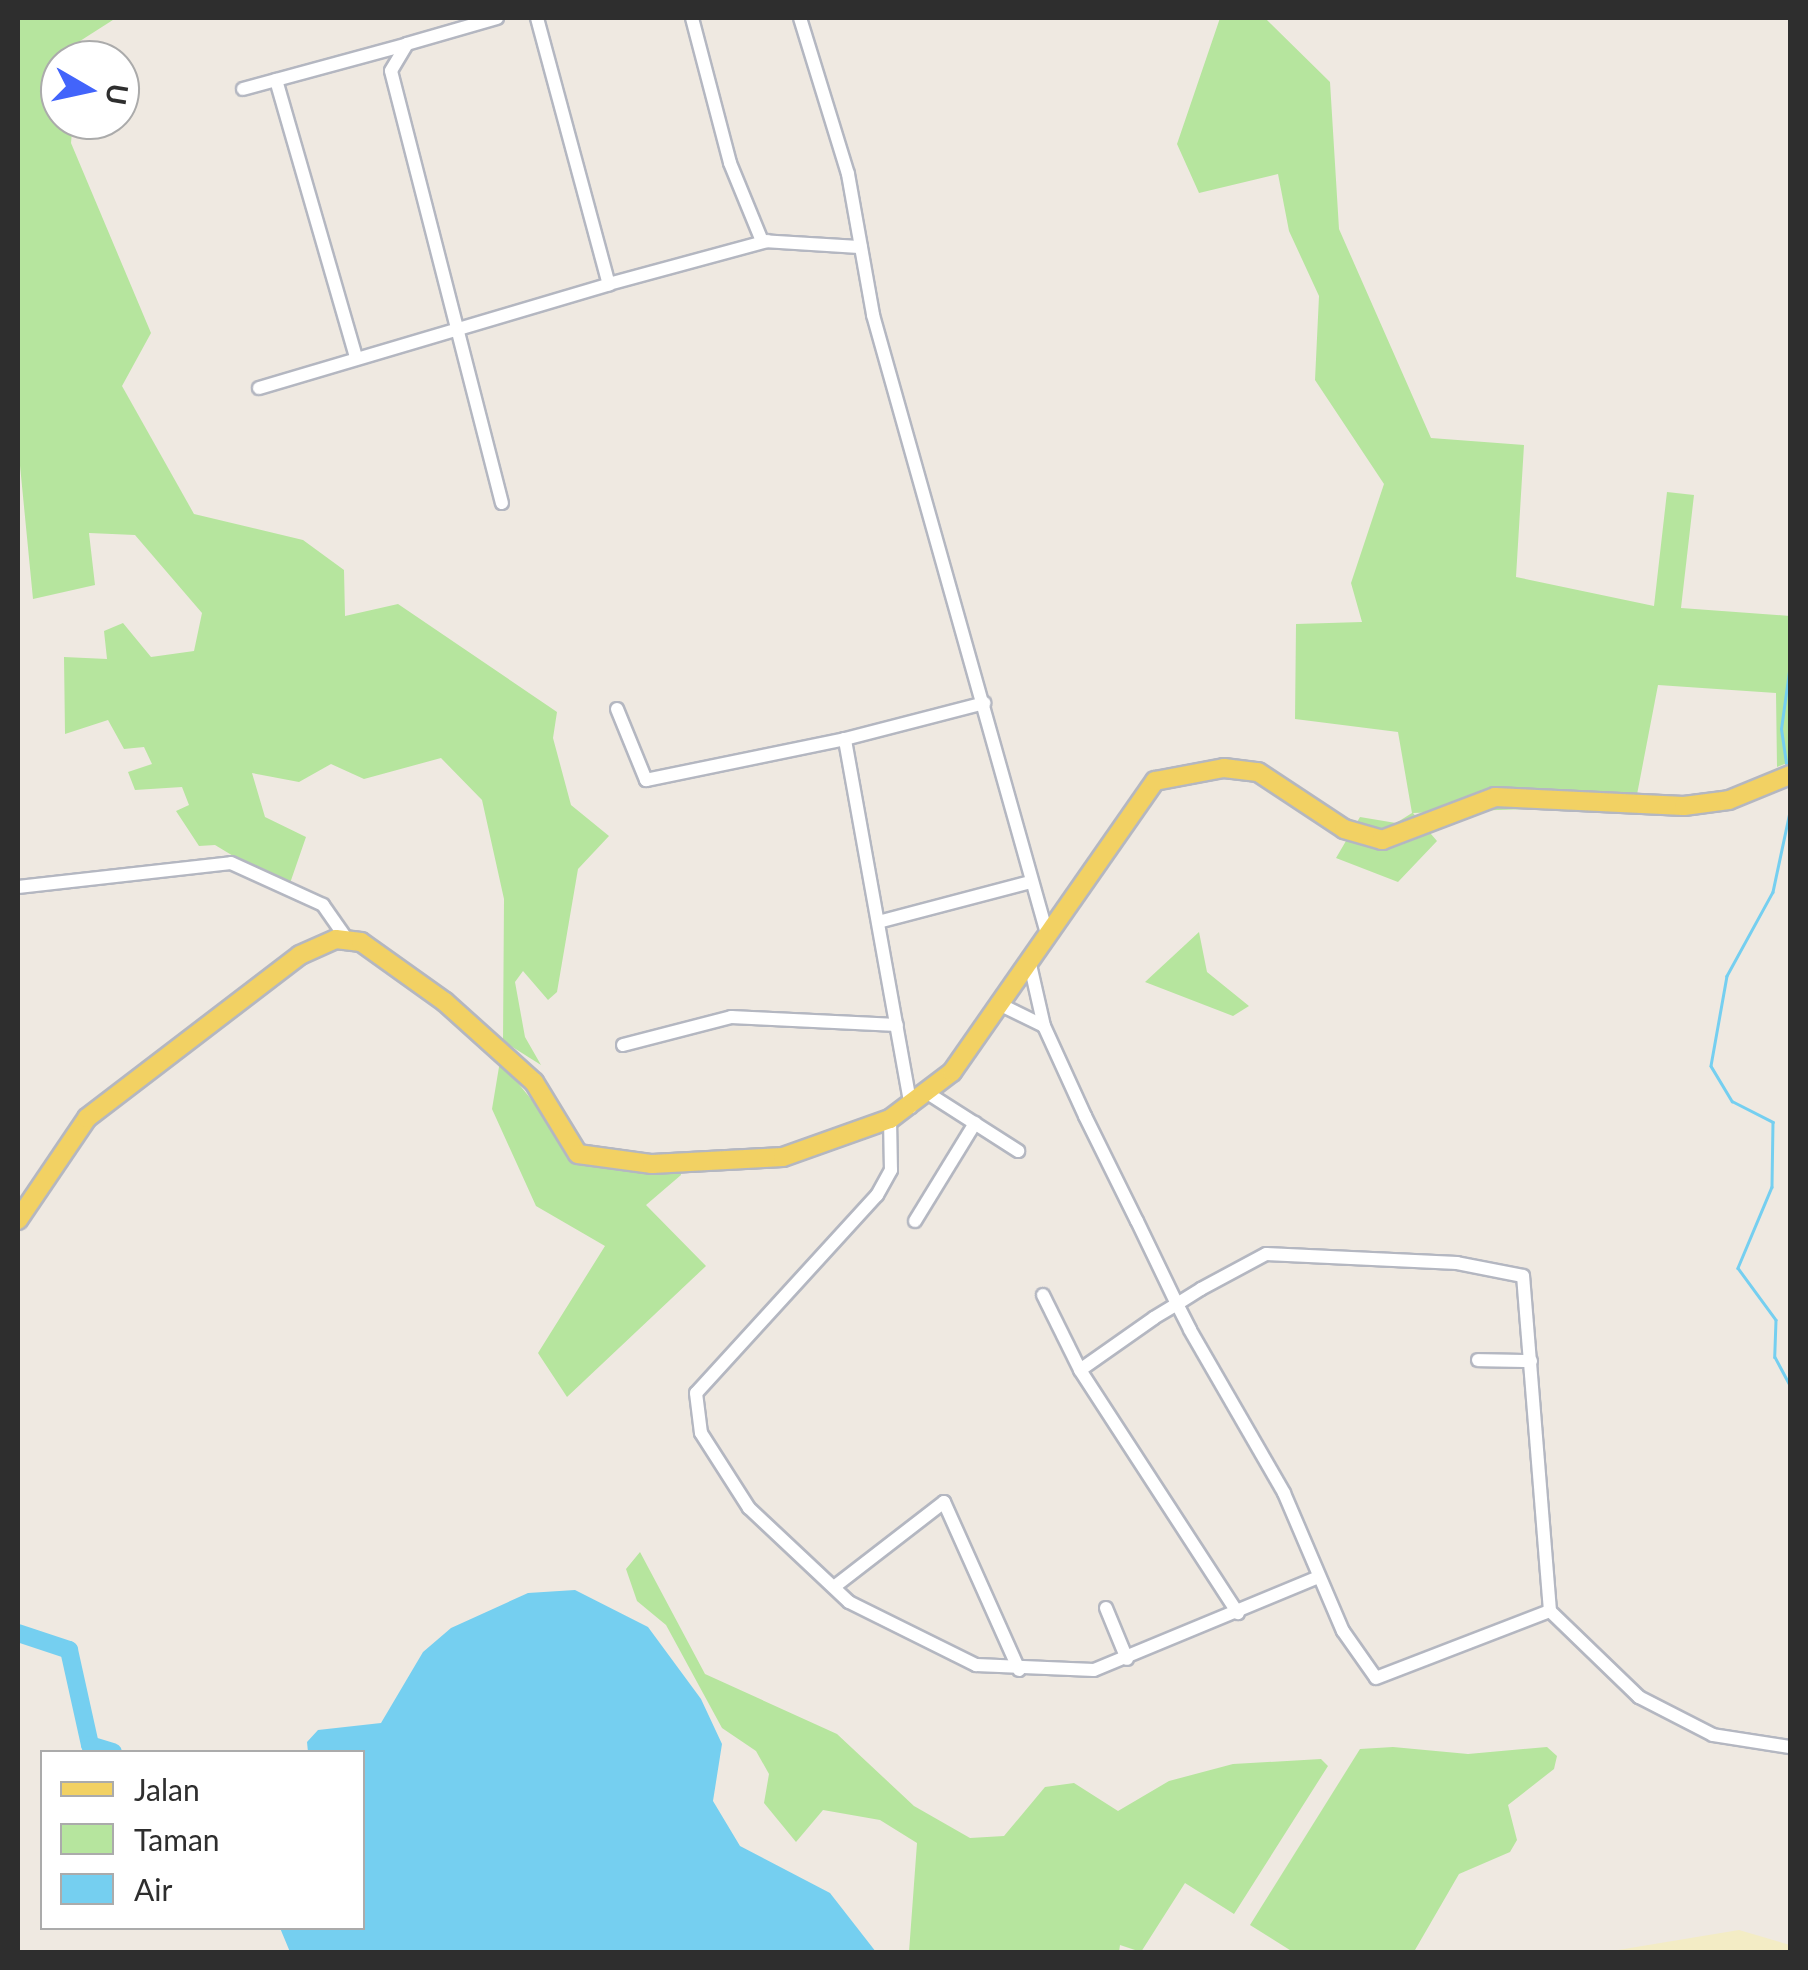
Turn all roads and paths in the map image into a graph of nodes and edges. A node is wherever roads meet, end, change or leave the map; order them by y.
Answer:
1 (497, 18) edge
2 (537, 18) edge
3 (692, 18) edge
4 (800, 18) edge
5 (407, 44) junction
6 (276, 80) junction
7 (242, 89) dead end
8 (767, 241) junction
9 (861, 247) junction
10 (609, 284) junction
11 (455, 328) junction
12 (356, 358) junction
13 (258, 388) dead end
14 (502, 503) dead end
15 (984, 703) junction
16 (617, 708) dead end
17 (845, 739) junction
18 (1783, 778) edge
19 (1031, 882) junction
20 (18, 887) edge
21 (882, 921) junction
22 (1048, 936) junction
23 (346, 938) junction
24 (1029, 960) junction
25 (997, 1003) junction
26 (897, 1025) junction
27 (1044, 1026) junction
28 (624, 1045) dead end
29 (930, 1094) junction
30 (912, 1108) junction
31 (890, 1119) junction
32 (975, 1123) junction
33 (1018, 1151) dead end
34 (18, 1220) edge
35 (914, 1221) dead end
36 (1044, 1295) dead end
37 (1177, 1304) junction
38 (1478, 1360) dead end
39 (1531, 1361) junction
40 (1080, 1370) junction
41 (1319, 1577) junction
42 (834, 1587) junction
43 (1106, 1608) dead end
44 (1550, 1611) junction
45 (1238, 1612) junction
46 (1127, 1659) junction
47 (1019, 1670) junction
48 (1790, 1747) edge

1 - 5 street
2 - 10 street
3 - 8 street
4 - 9 street
5 - 6 street
5 - 11 street
6 - 7 street
6 - 12 street
8 - 9 street
8 - 10 street
9 - 15 street
10 - 11 street
11 - 12 street
11 - 14 street
12 - 13 street
15 - 17 street
15 - 19 street
16 - 17 street
17 - 21 street
18 - 22 main road
19 - 21 street
19 - 22 street
20 - 23 street
21 - 26 street
22 - 24 main road
23 - 31 main road
23 - 34 main road
24 - 25 main road
24 - 27 street
25 - 27 street
25 - 29 main road
26 - 28 street
26 - 30 street
27 - 37 street
29 - 30 main road
29 - 32 street
30 - 31 main road
31 - 42 street
32 - 33 street
32 - 35 street
36 - 40 street
37 - 39 street
37 - 40 street
37 - 41 street
38 - 39 street
39 - 44 street
40 - 45 street
41 - 44 street
41 - 45 street
42 - 47 street
42 - 47 street
43 - 46 street
44 - 48 street
45 - 46 street
46 - 47 street

